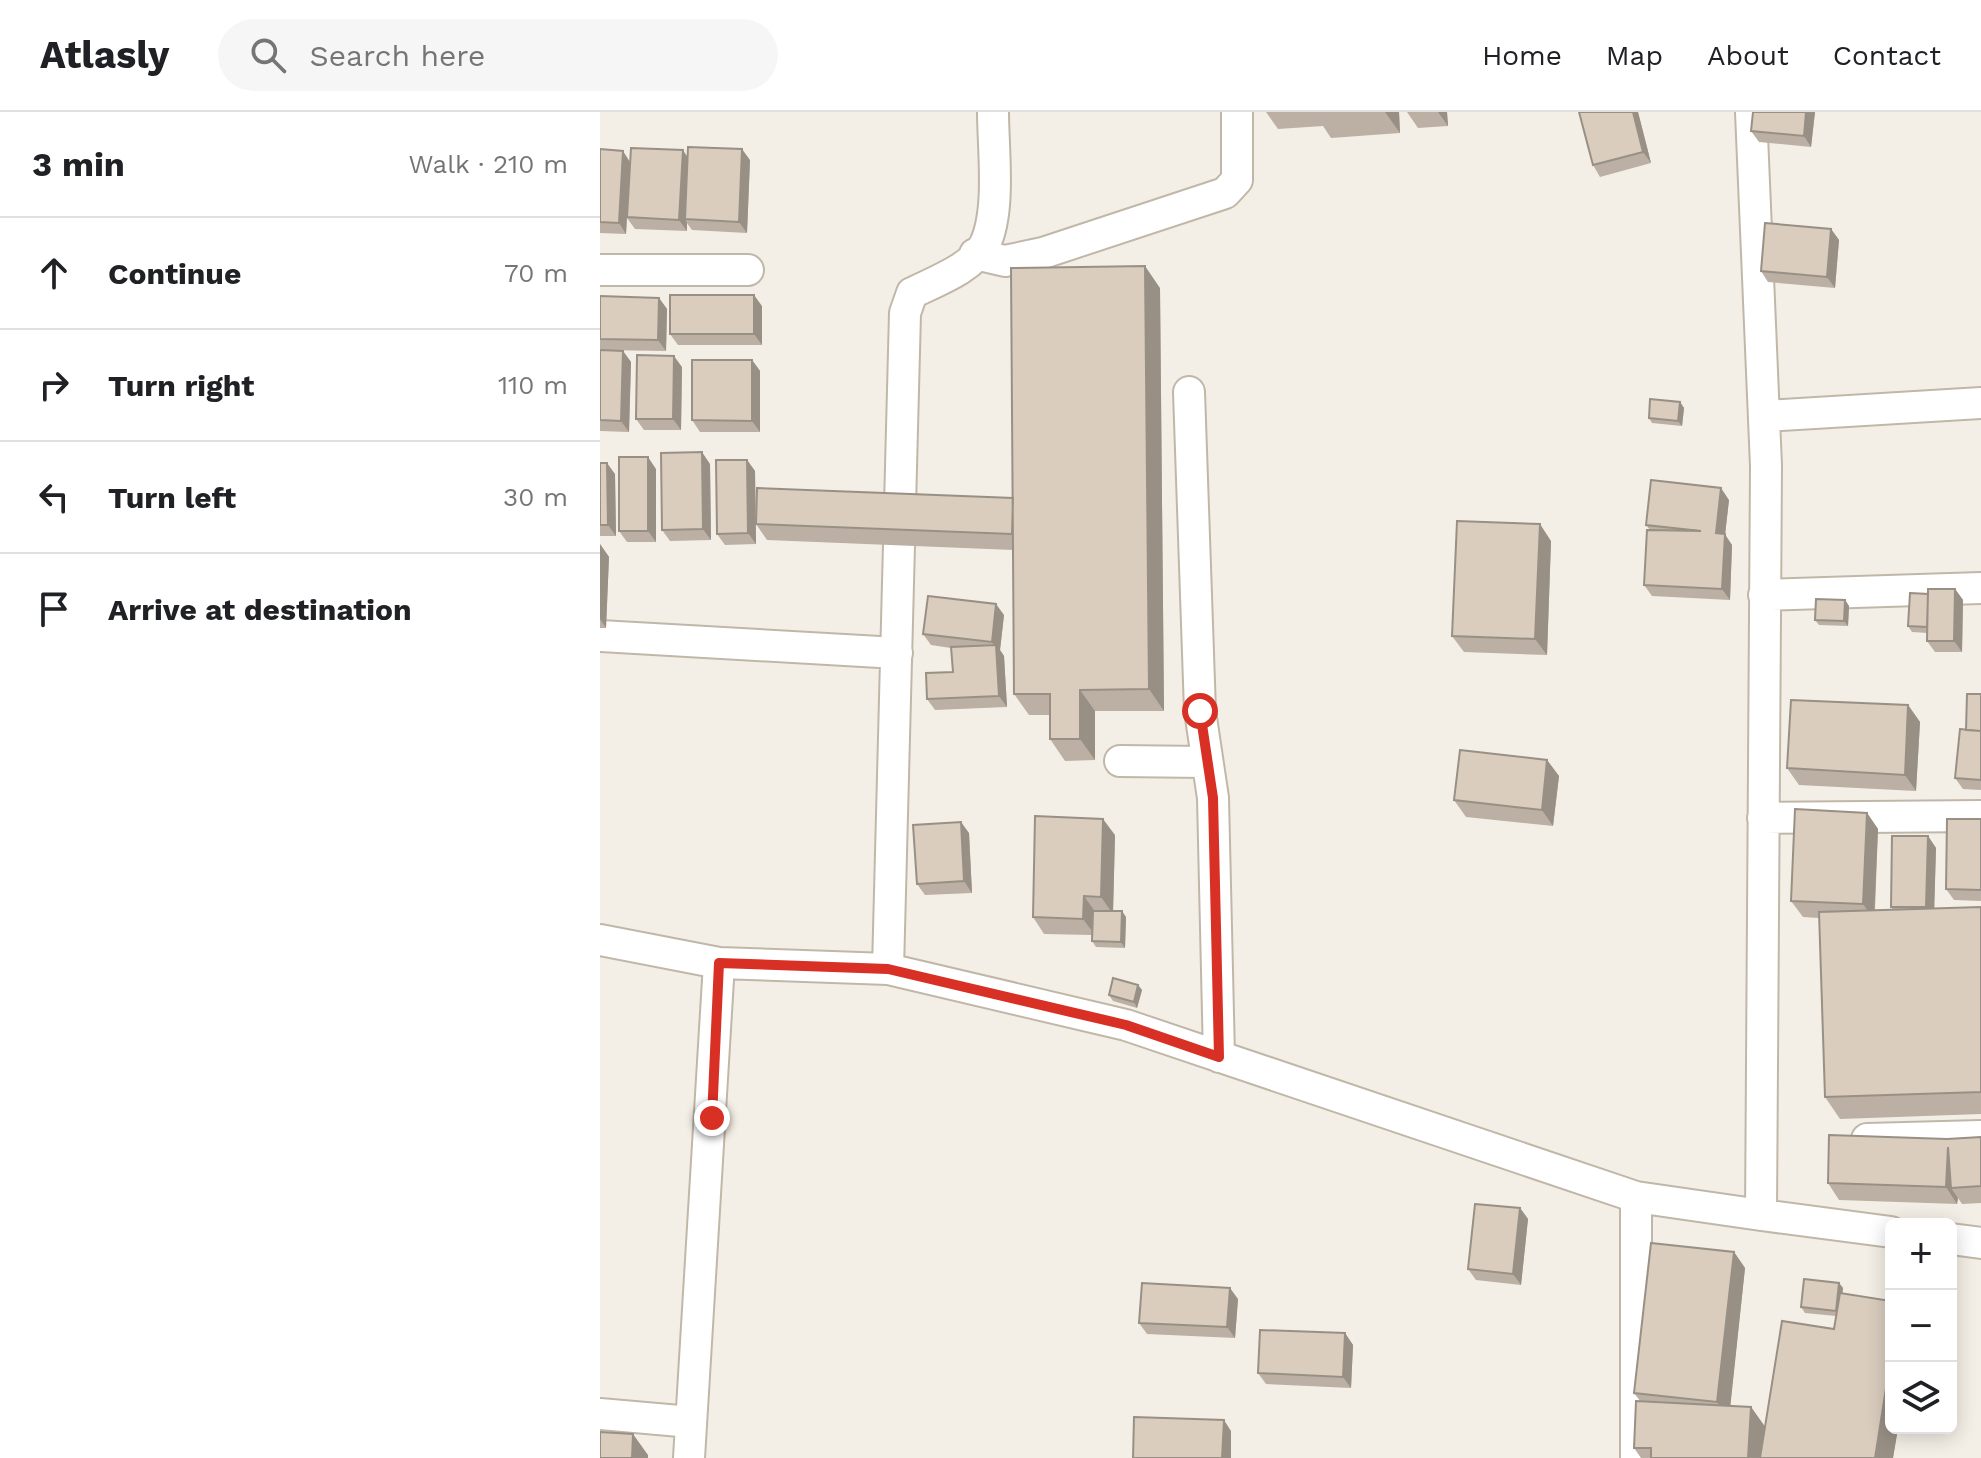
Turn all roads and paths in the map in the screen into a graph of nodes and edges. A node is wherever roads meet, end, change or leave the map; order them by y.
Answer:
1 (993, 112) edge
2 (1237, 112) edge
3 (1751, 112) edge
4 (975, 254) junction
5 (600, 270) edge
6 (748, 270) dead end
7 (1189, 392) dead end
8 (1981, 403) edge
9 (1764, 416) junction
10 (1981, 588) edge
11 (1764, 595) junction
12 (600, 636) edge
13 (897, 653) junction
14 (1120, 761) dead end
15 (1205, 762) junction
16 (1981, 816) edge
17 (1763, 818) junction
18 (600, 940) edge
19 (719, 963) junction
20 (888, 969) junction
21 (1219, 1057) junction
22 (1981, 1136) edge
23 (1843, 1140) edge
24 (1636, 1197) junction
25 (1761, 1215) junction
26 (1885, 1231) edge
27 (1957, 1240) edge
28 (1981, 1243) edge
29 (600, 1414) edge
30 (691, 1422) junction
31 (689, 1458) edge
32 (1636, 1458) edge

1 - 4 street
2 - 4 street
3 - 9 street
4 - 13 street
5 - 6 street
7 - 15 street
8 - 9 street
9 - 11 street
10 - 11 street
11 - 17 street
12 - 13 street
13 - 20 street
14 - 15 street
15 - 21 street
16 - 17 street
17 - 25 street
18 - 19 street
19 - 20 street
19 - 30 street
20 - 21 street
21 - 24 street
22 - 23 street
24 - 25 street
24 - 32 street
25 - 26 street
27 - 28 street
29 - 30 street
30 - 31 street

